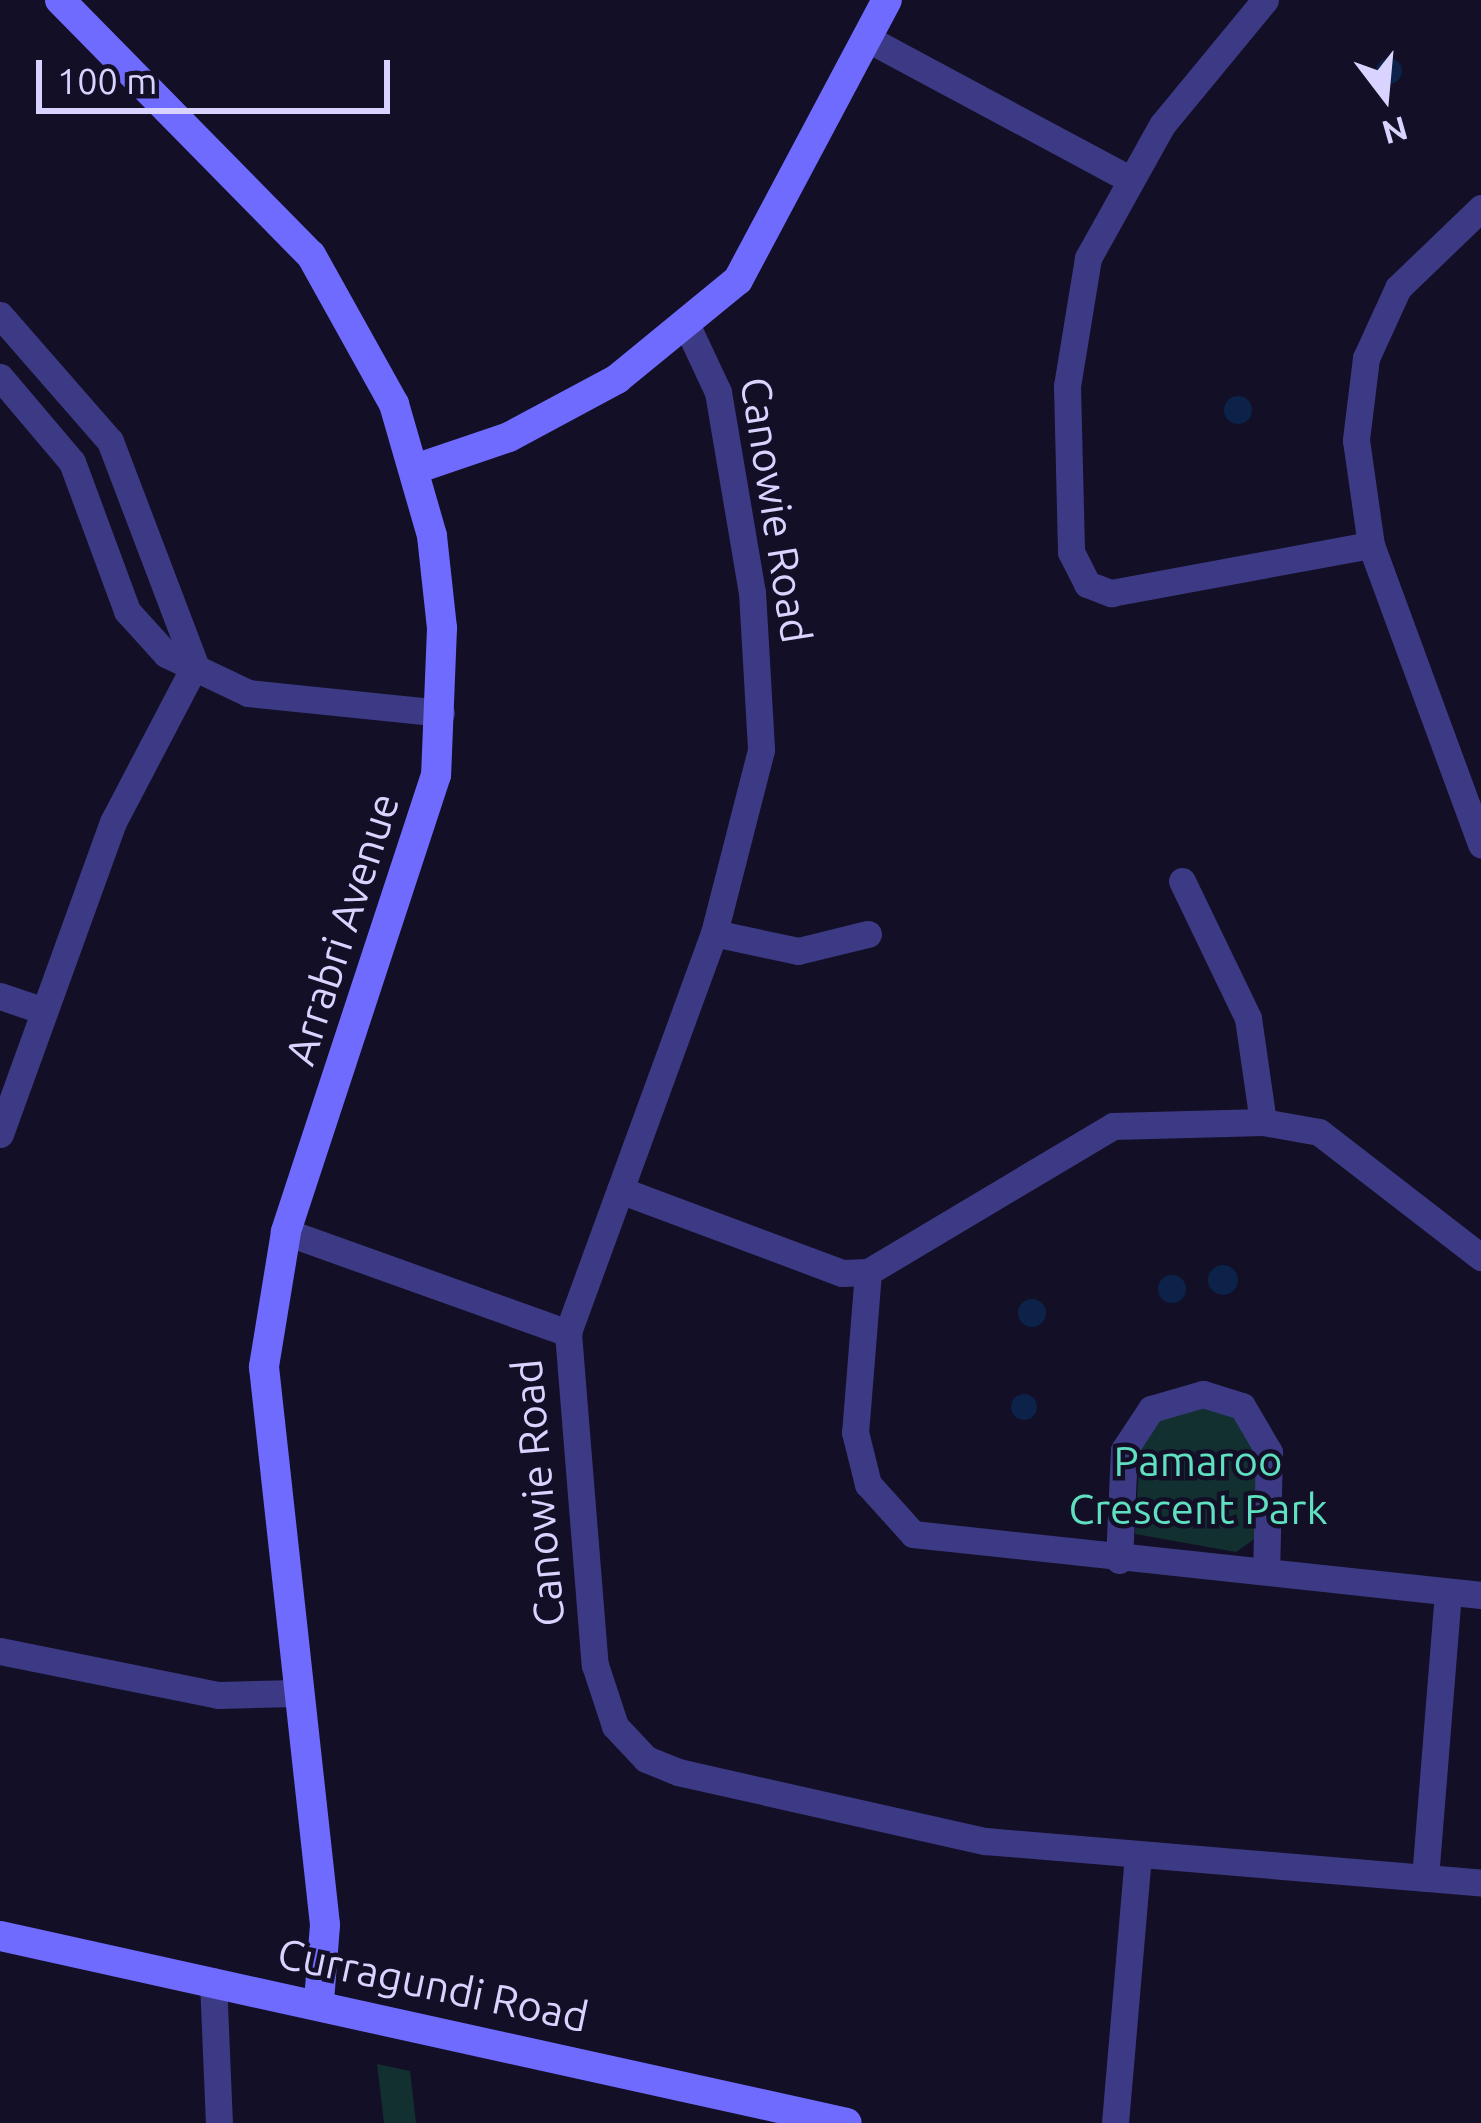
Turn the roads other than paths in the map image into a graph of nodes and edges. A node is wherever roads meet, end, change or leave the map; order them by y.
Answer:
1 (60, 0) edge
2 (887, 0) edge
3 (1265, 0) edge
4 (870, 40) junction
5 (1127, 178) junction
6 (1481, 208) edge
7 (0, 314) edge
8 (688, 328) junction
9 (0, 377) edge
10 (415, 469) junction
11 (1371, 545) junction
12 (195, 665) junction
13 (441, 713) junction
14 (1481, 844) edge
15 (1182, 881) dead end
16 (714, 933) junction
17 (868, 934) dead end
18 (0, 996) edge
19 (44, 1011) junction
20 (1263, 1121) junction
21 (0, 1134) edge
22 (620, 1190) junction
23 (286, 1232) junction
24 (1481, 1258) edge
25 (868, 1272) junction
26 (568, 1333) junction
27 (1119, 1559) junction
28 (1266, 1571) junction
29 (1448, 1593) junction
30 (1481, 1595) edge
31 (0, 1651) edge
32 (297, 1693) junction
33 (1138, 1857) junction
34 (1425, 1878) junction
35 (1481, 1883) edge
36 (0, 1936) edge
37 (213, 1981) junction
38 (319, 2002) junction
39 (219, 2123) edge
40 (847, 2123) edge
41 (1115, 2123) edge

1 - 10 street, Arrabri Avenue
2 - 4 street
3 - 5 street
4 - 5 street
4 - 8 street
5 - 11 street
6 - 11 street
7 - 12 street
8 - 10 street
8 - 16 street, Canowie Road
9 - 12 street
10 - 13 street, Arrabri Avenue
11 - 14 street
12 - 13 street
12 - 19 street
13 - 23 street, Arrabri Avenue
15 - 20 street
16 - 17 street
16 - 22 street, Canowie Road
18 - 19 street
19 - 21 street
20 - 24 street
20 - 25 street
22 - 25 street
22 - 26 street, Canowie Road
23 - 26 street
23 - 32 street, Arrabri Avenue
25 - 27 street
26 - 33 street, Canowie Road
27 - 28 street
27 - 28 street
28 - 29 street
29 - 30 street
29 - 34 street
31 - 32 street
32 - 38 street, Arrabri Avenue
33 - 34 street, Canowie Road
33 - 41 street
34 - 35 street, Canowie Road
36 - 37 street, Curragundi Road
37 - 38 street, Curragundi Road
37 - 39 street
38 - 40 street, Curragundi Road

